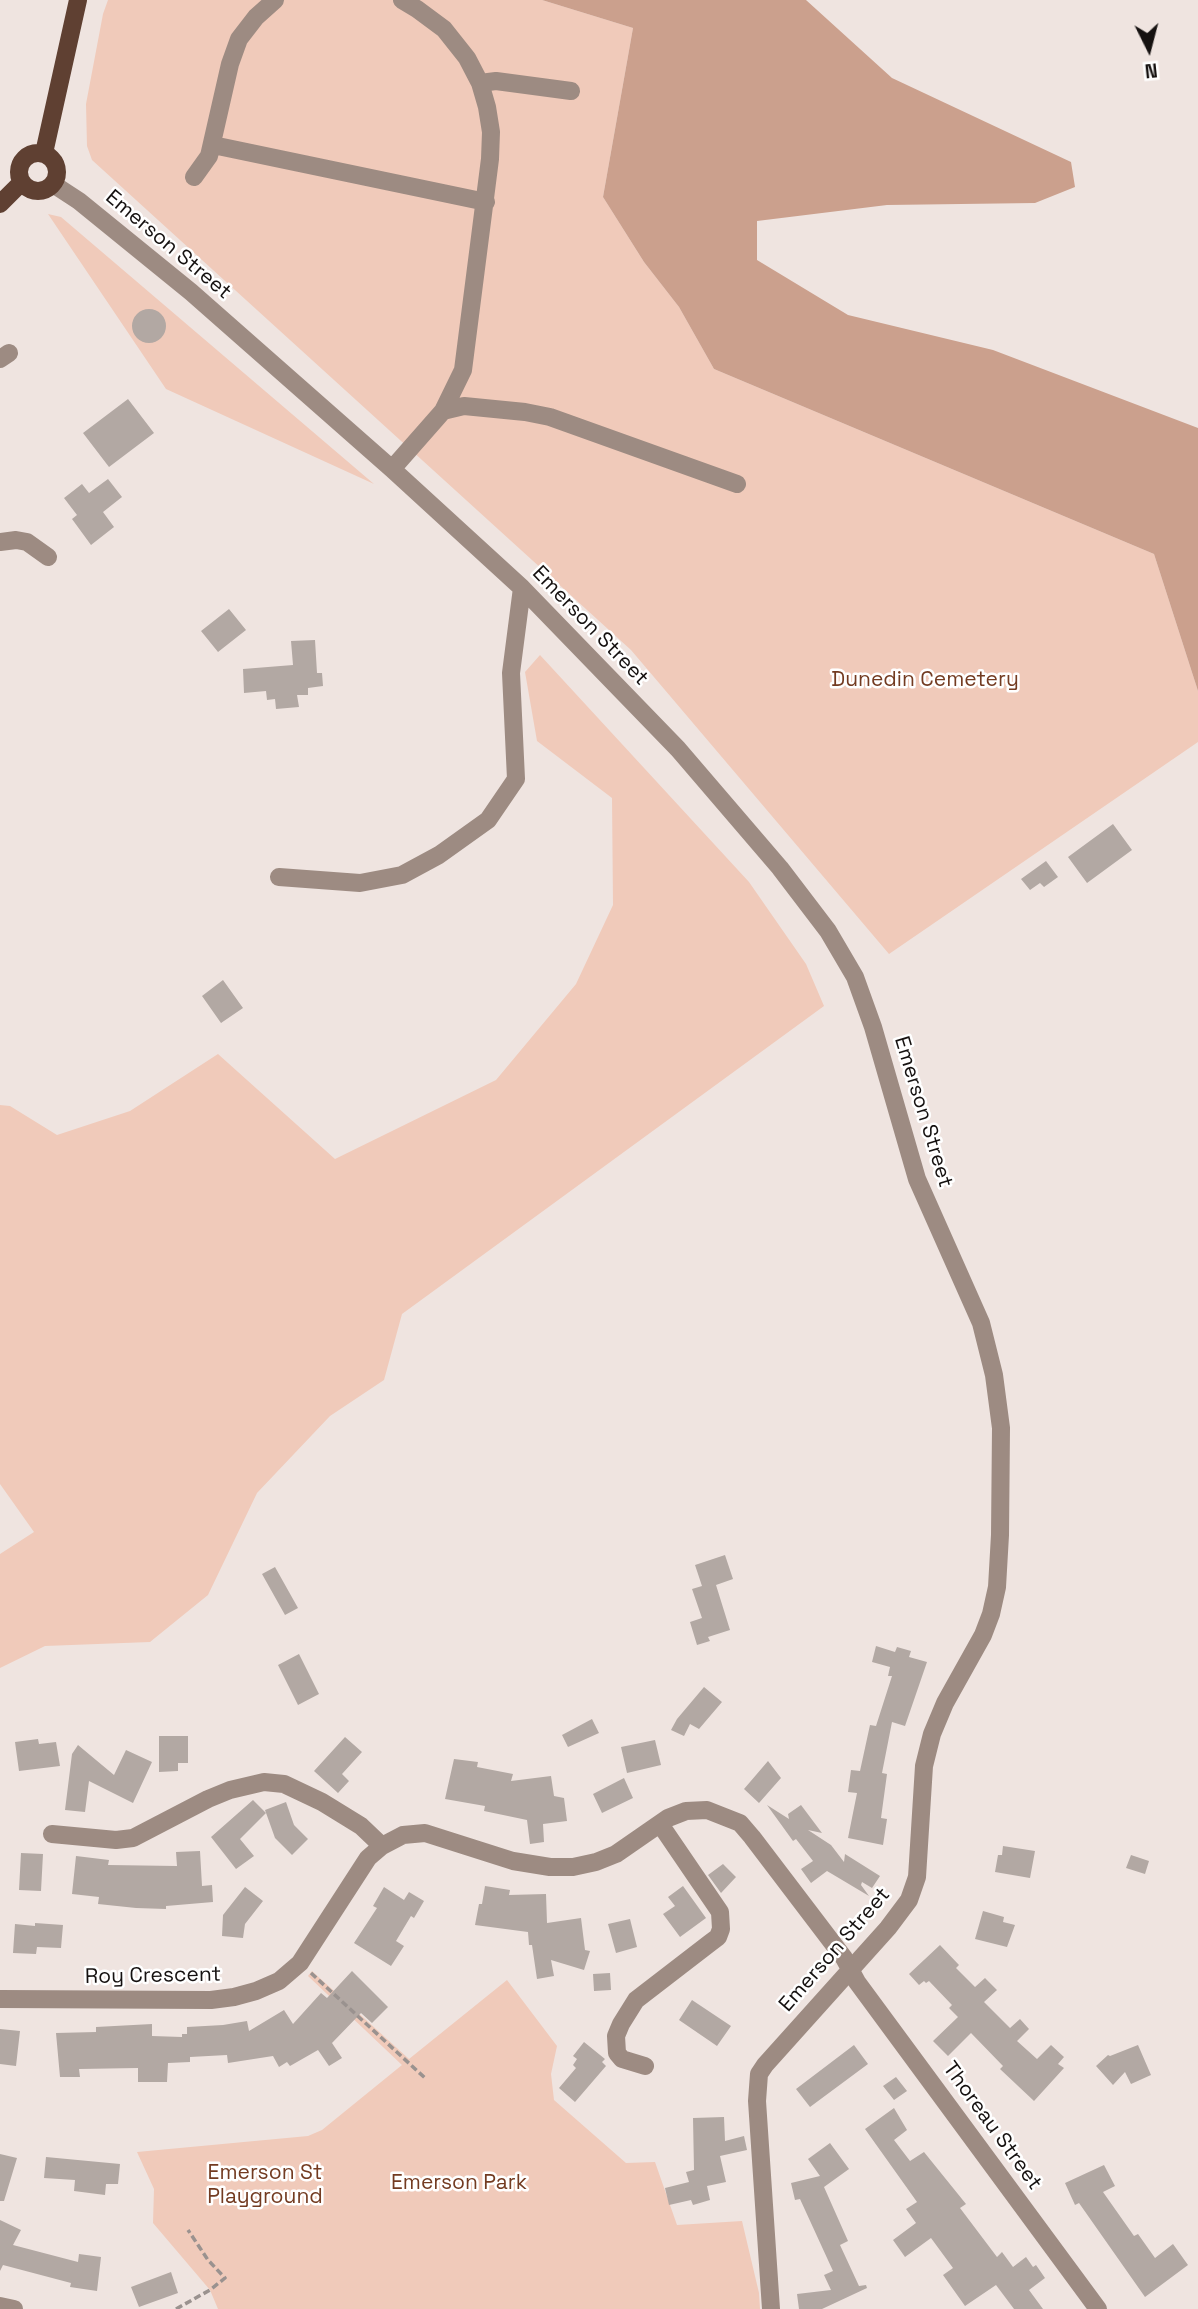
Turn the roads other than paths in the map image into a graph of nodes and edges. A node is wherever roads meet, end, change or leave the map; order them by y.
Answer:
1 (78, 0) edge
2 (275, 0) edge
3 (402, 0) edge
4 (480, 83) junction
5 (571, 92) dead end
6 (213, 145) junction
7 (44, 153) junction
8 (194, 177) dead end
9 (22, 182) junction
10 (53, 184) junction
11 (486, 202) junction
12 (0, 204) edge
13 (443, 411) junction
14 (392, 469) junction
15 (737, 484) dead end
16 (0, 542) edge
17 (48, 557) dead end
18 (522, 588) junction
19 (279, 877) dead end
20 (660, 1824) junction
21 (52, 1834) dead end
22 (382, 1846) junction
23 (850, 1970) junction
24 (0, 1998) edge
25 (645, 2066) dead end
26 (0, 2306) edge
27 (14, 2309) edge
28 (771, 2309) edge
29 (1098, 2309) edge

1 - 7 main road
2 - 6 street
3 - 4 street
4 - 5 street
4 - 11 street
6 - 8 street
6 - 11 street
7 - 9 main road
7 - 10 main road
9 - 10 main road
9 - 12 main road
10 - 14 street, Emerson Street
11 - 13 street
13 - 14 street
13 - 15 street
14 - 18 street, Emerson Street
16 - 17 street
18 - 19 street
18 - 23 street, Emerson Street
20 - 22 street, Roy Crescent
20 - 23 street, Roy Crescent
20 - 25 street
21 - 22 street
22 - 24 street, Roy Crescent
23 - 28 street, Emerson Street
23 - 29 street, Thoreau Street
26 - 27 street

